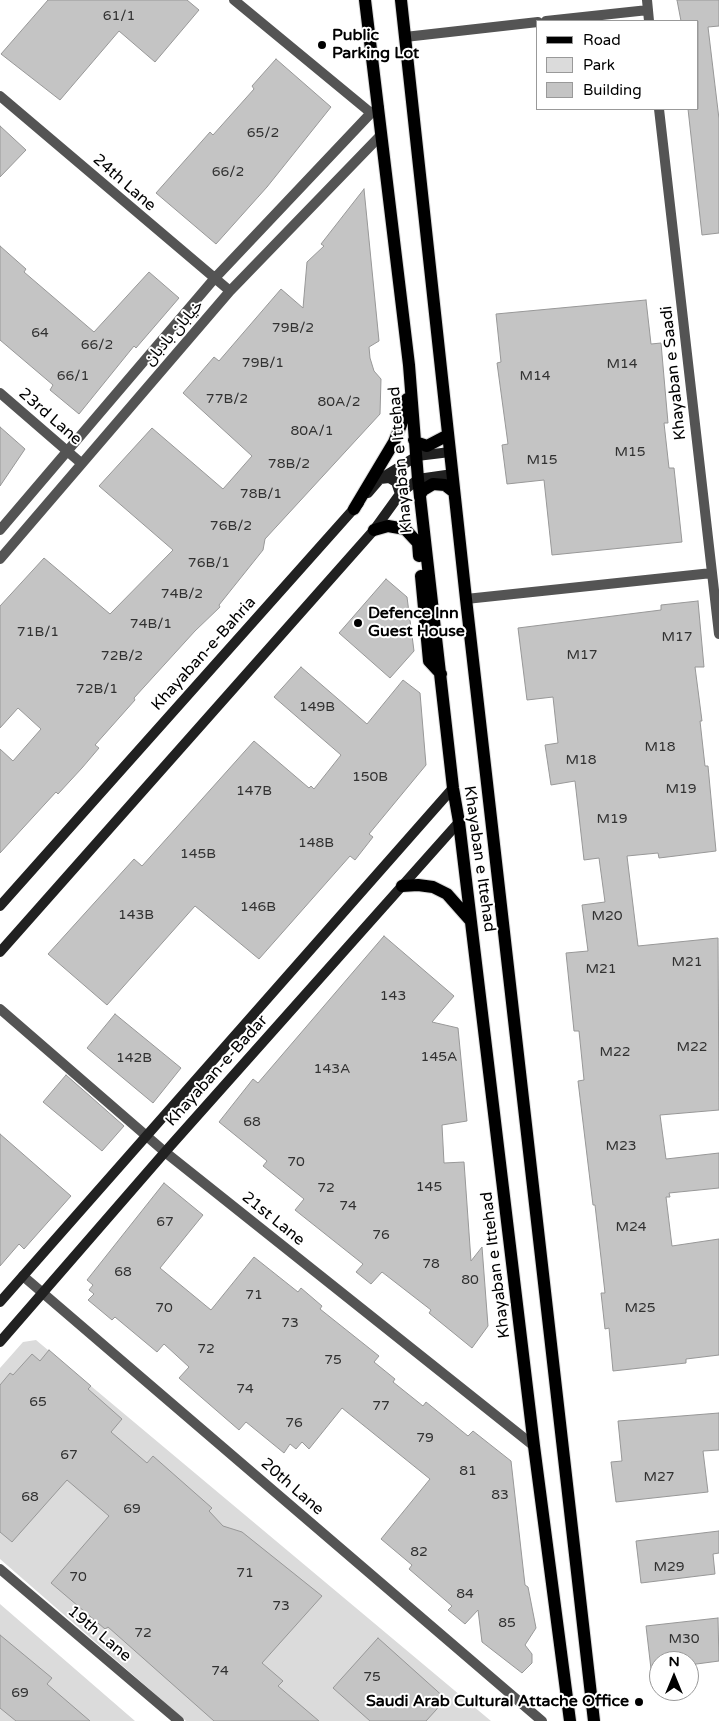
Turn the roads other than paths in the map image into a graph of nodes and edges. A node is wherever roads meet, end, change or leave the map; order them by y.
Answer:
1 (234, 0) edge
2 (365, 0) edge
3 (401, 0) edge
4 (647, 5) edge
5 (552, 20) edge
6 (649, 20) edge
7 (536, 22) edge
8 (405, 37) junction
9 (0, 96) edge
10 (660, 110) edge
11 (375, 111) junction
12 (381, 135) junction
13 (214, 279) junction
14 (230, 292) junction
15 (409, 365) junction
16 (0, 394) edge
17 (448, 435) junction
18 (414, 440) junction
19 (66, 450) junction
20 (450, 452) junction
21 (417, 456) junction
22 (81, 463) junction
23 (452, 474) junction
24 (380, 479) junction
25 (418, 479) junction
26 (454, 492) junction
27 (400, 494) junction
28 (420, 495) junction
29 (354, 509) junction
30 (0, 530) edge
31 (374, 530) junction
32 (0, 559) edge
33 (712, 573) junction
34 (466, 599) junction
35 (719, 634) edge
36 (441, 674) junction
37 (453, 788) junction
38 (459, 822) junction
39 (402, 886) junction
40 (0, 906) edge
41 (471, 922) junction
42 (0, 952) edge
43 (0, 1009) edge
44 (148, 1137) junction
45 (165, 1152) junction
46 (23, 1276) junction
47 (42, 1294) junction
48 (0, 1302) edge
49 (0, 1342) edge
50 (534, 1446) junction
51 (0, 1569) edge
52 (180, 1721) edge
53 (542, 1721) edge
54 (570, 1721) edge
55 (594, 1721) edge

1 - 11 street
2 - 11 main road, Khayaban e Ittehad
3 - 8 main road, Khayaban e Ittehad
4 - 5 street
4 - 6 street
7 - 8 street
8 - 17 main road, Khayaban e Ittehad
9 - 13 street, 24th Lane
10 - 33 street, Khayaban e Saadi
11 - 12 main road, Khayaban e Ittehad
11 - 13 street, خیابان بادبان
12 - 14 street, خیابان بادبان
12 - 15 main road, Khayaban e Ittehad
13 - 14 street, 24th Lane
13 - 19 street, خیابان بادبان
14 - 22 street, خیابان بادبان
15 - 18 main road, Khayaban e Ittehad
15 - 29 main road
16 - 19 street, 23rd Lane
17 - 18 main road
17 - 20 main road, Khayaban e Ittehad
18 - 21 main road, Khayaban e Ittehad
19 - 22 street, 23rd Lane
19 - 30 street, خیابان بادبان
20 - 21 main road, Khayaban-e-Bahria
20 - 23 main road, Khayaban e Ittehad
21 - 24 main road, Khayaban-e-Bahria
21 - 25 main road, Khayaban e Ittehad
22 - 32 street, خیابان بادبان
23 - 25 main road
23 - 26 main road, Khayaban e Ittehad
24 - 27 main road
24 - 29 main road, Khayaban-e-Bahria
25 - 27 main road
25 - 28 main road, Khayaban e Ittehad
26 - 28 main road
26 - 34 main road, Khayaban e Ittehad
27 - 31 main road
28 - 36 main road, Khayaban e Ittehad
29 - 40 main road, Khayaban-e-Bahria
31 - 36 main road
31 - 42 main road
33 - 34 street
33 - 35 street, Khayaban e Saadi
34 - 55 main road, Khayaban e Ittehad
36 - 37 main road, Khayaban e Ittehad
37 - 38 main road, Khayaban e Ittehad
37 - 44 main road, Khayaban-e-Badar
38 - 39 main road, Khayaban-e-Badar
38 - 41 main road, Khayaban e Ittehad
39 - 41 main road
39 - 45 main road, Khayaban-e-Badar
41 - 50 main road, Khayaban e Ittehad
43 - 44 street, 21st Lane
44 - 45 street, 21st Lane
44 - 46 main road, Khayaban-e-Badar
45 - 47 main road, Khayaban-e-Badar
45 - 50 street, 21st Lane
46 - 47 street, 20th Lane
46 - 48 main road, Khayaban-e-Badar
47 - 49 main road, Khayaban-e-Badar
47 - 53 street, 20th Lane
50 - 54 main road, Khayaban e Ittehad
51 - 52 street, 19th Lane

